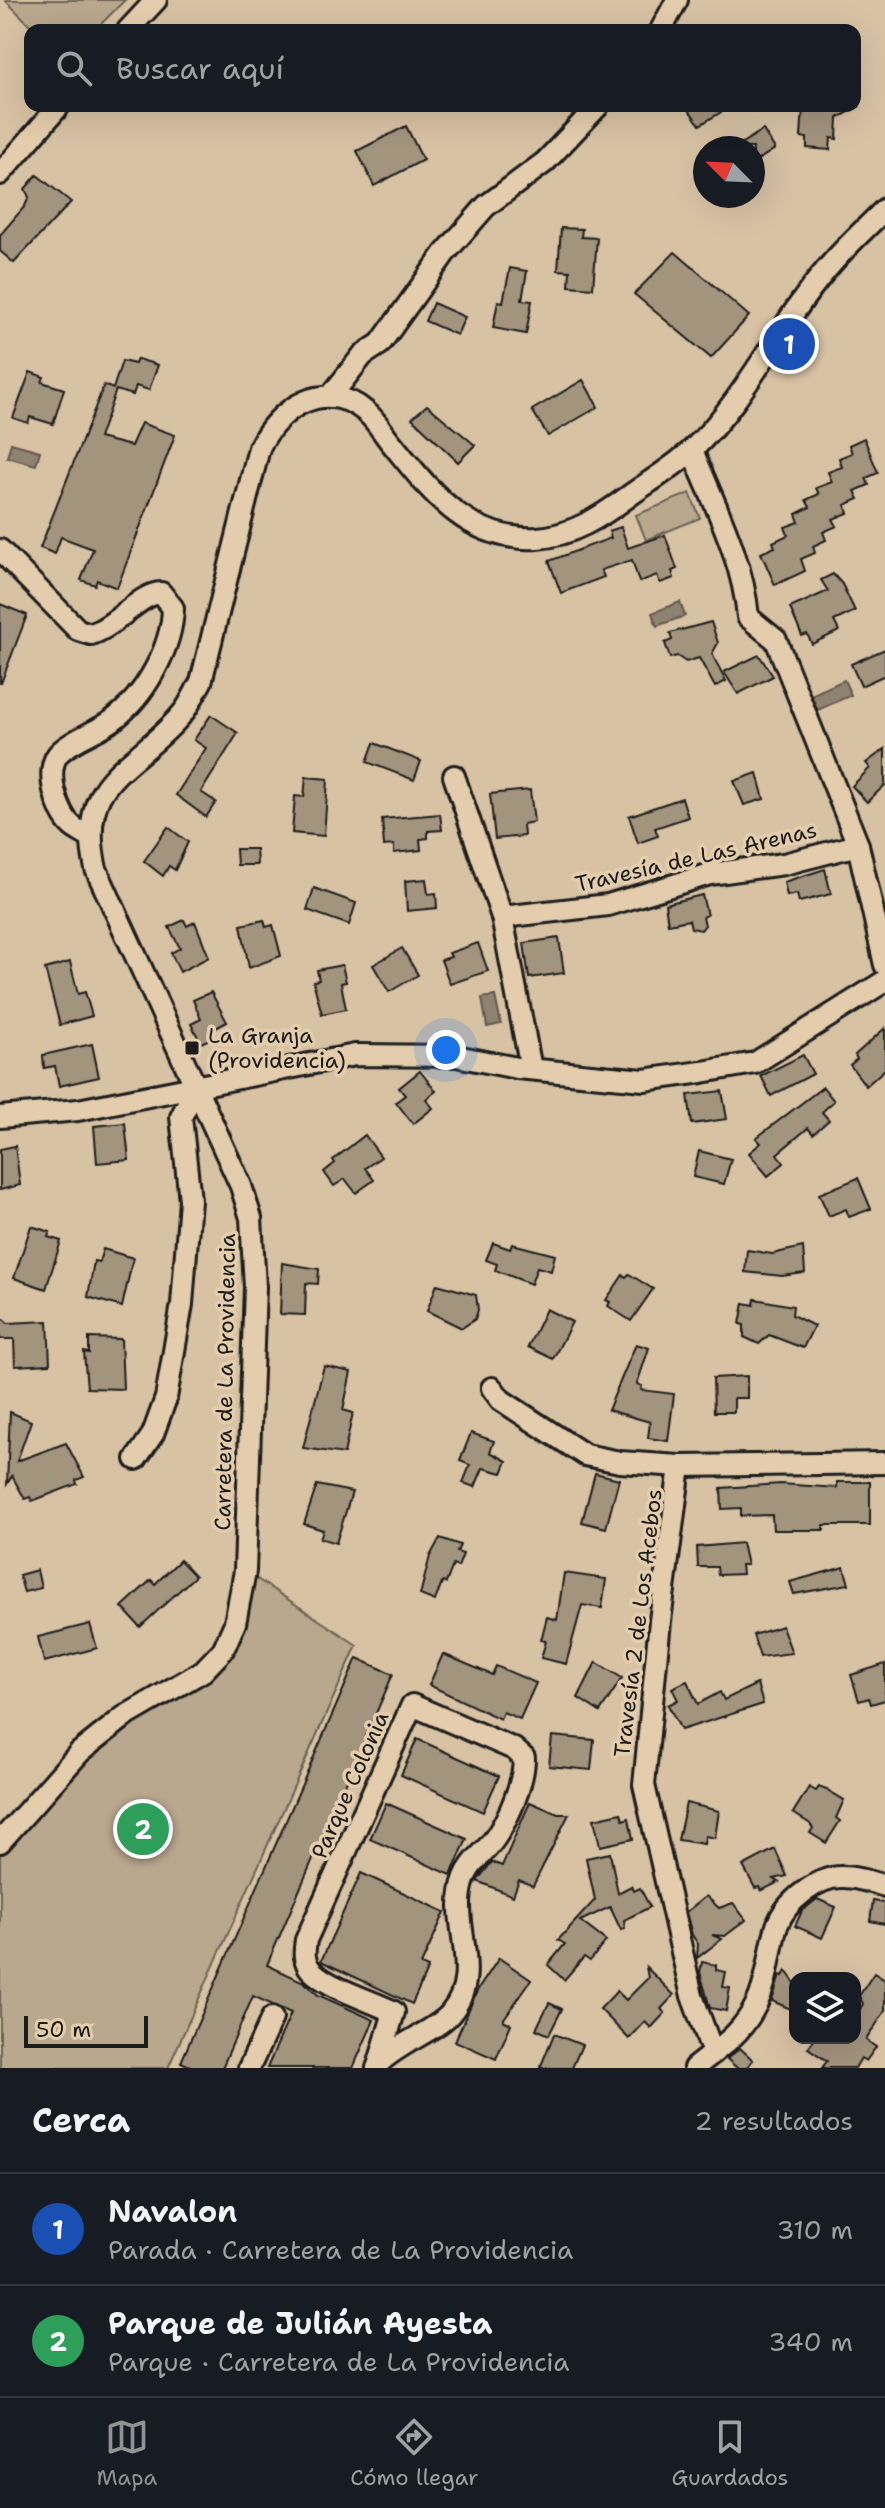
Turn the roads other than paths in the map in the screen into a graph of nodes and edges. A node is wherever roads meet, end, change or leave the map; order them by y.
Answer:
1 (156, 0) edge
2 (677, 0) edge
3 (134, 24) edge
4 (664, 24) edge
5 (54, 112) edge
6 (592, 112) edge
7 (0, 174) edge
8 (885, 209) edge
9 (330, 397) junction
10 (692, 450) junction
11 (0, 550) edge
12 (454, 776) dead end
13 (88, 836) junction
14 (858, 845) junction
15 (502, 917) junction
16 (885, 965) edge
17 (885, 981) edge
18 (531, 1069) junction
19 (196, 1087) junction
20 (0, 1117) edge
21 (492, 1388) dead end
22 (136, 1459) dead end
23 (885, 1463) edge
24 (680, 1466) junction
25 (0, 1842) edge
26 (885, 1886) edge
27 (394, 2012) junction
28 (272, 2018) dead end
29 (430, 2026) junction
30 (713, 2053) junction
31 (378, 2065) edge
32 (249, 2068) edge
33 (694, 2068) edge

1 - 3 street
2 - 4 street
5 - 7 street
6 - 9 street
8 - 10 street
9 - 10 street
9 - 13 street
10 - 14 street
11 - 13 street
12 - 15 street
13 - 19 street, Carretera de La Providencia
14 - 15 street, Travesía de Las Arenas
14 - 16 street
15 - 18 street
17 - 18 street
18 - 19 street
19 - 20 street
19 - 22 street
19 - 25 street, Carretera de La Providencia
21 - 24 street
23 - 24 street
24 - 30 street, Travesía 2 de Los Acebos
26 - 30 street
27 - 29 street, Parque Colonia
27 - 29 street, Parque Colonia
27 - 31 street, Parque Colonia
28 - 32 street
29 - 31 street, Parque Colonia
30 - 33 street

